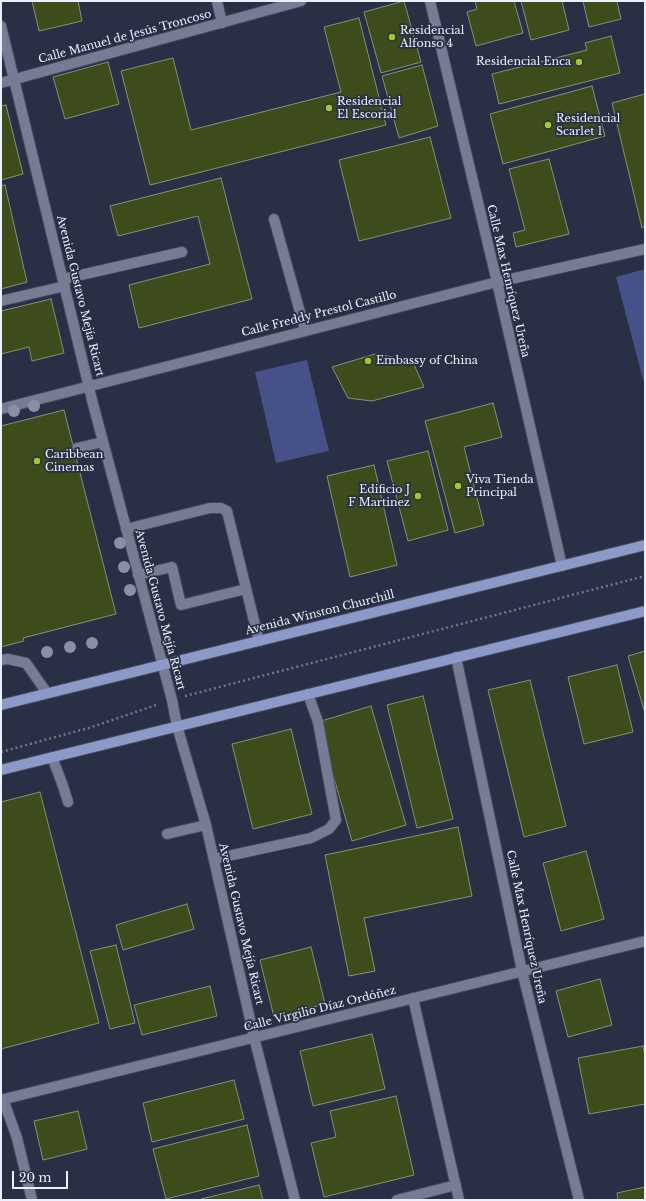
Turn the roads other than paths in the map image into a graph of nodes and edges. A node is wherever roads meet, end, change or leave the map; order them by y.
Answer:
1 (217, 1) edge
2 (301, 1) edge
3 (430, 1) edge
4 (222, 23) junction
5 (1, 26) edge
6 (14, 80) junction
7 (1, 83) edge
8 (274, 219) dead end
9 (645, 248) edge
10 (182, 252) dead end
11 (64, 282) junction
12 (497, 282) junction
13 (1, 301) edge
14 (305, 330) junction
15 (89, 386) junction
16 (1, 409) edge
17 (103, 442) junction
18 (78, 448) dead end
19 (126, 529) junction
20 (645, 545) edge
21 (562, 566) junction
22 (138, 575) junction
23 (246, 589) junction
24 (645, 611) edge
25 (259, 641) junction
26 (456, 657) junction
27 (1, 660) edge
28 (162, 664) junction
29 (47, 693) junction
30 (308, 694) junction
31 (1, 705) edge
32 (177, 726) junction
33 (52, 757) junction
34 (1, 770) edge
35 (68, 802) dead end
36 (206, 824) junction
37 (167, 834) dead end
38 (214, 859) junction
39 (645, 942) edge
40 (522, 971) junction
41 (413, 998) junction
42 (254, 1037) junction
43 (2, 1099) edge
44 (456, 1185) junction
45 (32, 1200) edge
46 (295, 1200) edge
47 (397, 1200) edge
48 (459, 1200) edge
49 (579, 1200) edge

1 - 4 street
2 - 4 street, Calle Manuel de Jesús Troncoso
3 - 12 street, Calle Max Henríquez Ureña
4 - 6 street, Calle Manuel de Jesús Troncoso
5 - 6 street, Avenida Gustavo Mejía Ricart
6 - 7 street, Calle Manuel de Jesús Troncoso
6 - 11 street, Avenida Gustavo Mejía Ricart
8 - 14 street
9 - 12 street, Calle Freddy Prestol Castillo
10 - 11 street
11 - 13 street
11 - 15 street, Avenida Gustavo Mejía Ricart
12 - 14 street, Calle Freddy Prestol Castillo
12 - 21 street, Calle Max Henríquez Ureña
14 - 15 street, Calle Freddy Prestol Castillo
15 - 16 street, Calle Freddy Prestol Castillo
15 - 17 street, Avenida Gustavo Mejía Ricart
17 - 18 street
17 - 19 street, Avenida Gustavo Mejía Ricart
19 - 22 street, Avenida Gustavo Mejía Ricart
19 - 23 street
20 - 21 main road, Avenida Winston Churchill
21 - 25 main road, Avenida Winston Churchill
22 - 23 street
22 - 28 street, Avenida Gustavo Mejía Ricart
23 - 25 street
24 - 26 main road
25 - 28 main road, Avenida Winston Churchill
26 - 30 main road
26 - 40 street, Calle Max Henríquez Ureña
27 - 29 street
28 - 29 main road, Avenida Winston Churchill
28 - 32 street, Avenida Gustavo Mejía Ricart
29 - 31 main road, Avenida Winston Churchill
30 - 32 main road
30 - 38 street
32 - 33 main road
32 - 36 street, Avenida Gustavo Mejía Ricart
33 - 34 main road
33 - 35 street
36 - 37 street
36 - 38 street, Avenida Gustavo Mejía Ricart
38 - 42 street, Avenida Gustavo Mejía Ricart
39 - 40 street, Calle Virgilio Díaz Ordóñez
40 - 41 street, Calle Virgilio Díaz Ordóñez
40 - 49 street, Calle Max Henríquez Ureña
41 - 42 street, Calle Virgilio Díaz Ordóñez
41 - 44 street
42 - 43 street, Calle Virgilio Díaz Ordóñez
42 - 46 street, Avenida Gustavo Mejía Ricart
43 - 45 street
44 - 47 street
44 - 48 street

